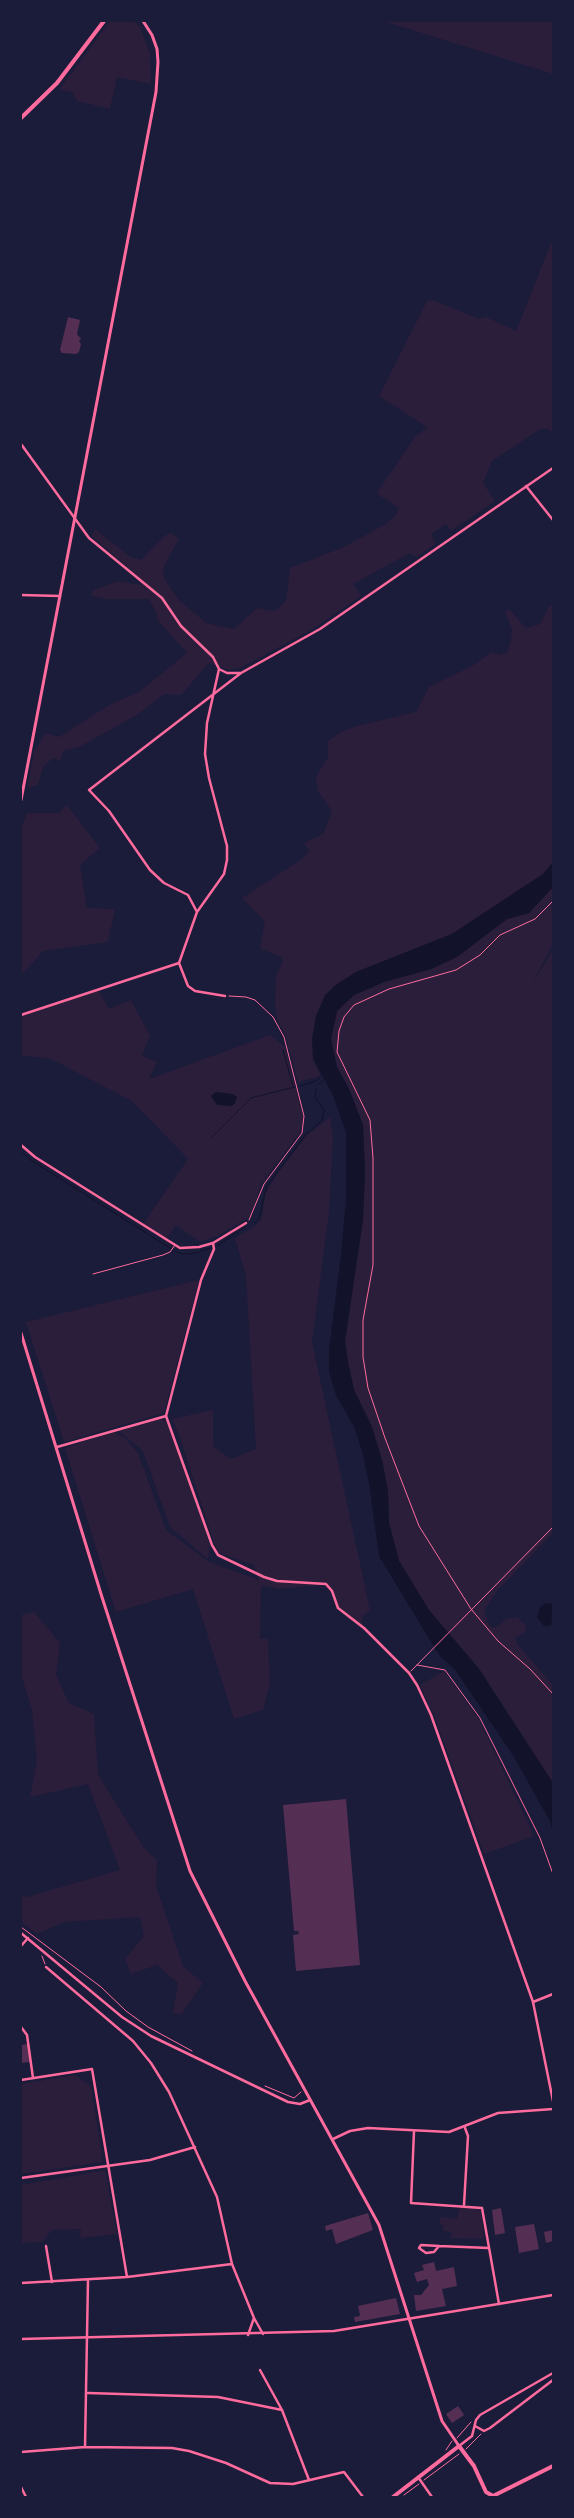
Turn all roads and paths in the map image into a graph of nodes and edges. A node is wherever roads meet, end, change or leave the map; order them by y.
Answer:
1 (104, 21) edge
2 (143, 21) edge
3 (21, 118) edge
4 (21, 444) edge
5 (553, 468) edge
6 (526, 486) junction
7 (74, 516) junction
8 (553, 520) edge
9 (21, 595) edge
10 (60, 596) junction
11 (219, 669) junction
12 (241, 673) junction
13 (214, 694) junction
14 (21, 800) edge
15 (553, 901) edge
16 (198, 912) junction
17 (179, 963) junction
18 (225, 996) joint
19 (21, 1015) edge
20 (21, 1145) edge
21 (246, 1223) joint
22 (213, 1242) junction
23 (175, 1245) junction
24 (93, 1274) dead end
25 (21, 1332) edge
26 (166, 1416) junction
27 (57, 1448) junction
28 (553, 1527) edge
29 (471, 1609) junction
30 (417, 1665) junction
31 (409, 1673) junction
32 (553, 1694) edge
33 (553, 1874) edge
34 (21, 1927) edge
35 (21, 1933) edge
36 (28, 1938) junction
37 (21, 1946) edge
38 (42, 1955) dead end
39 (46, 1967) joint
40 (553, 1994) edge
41 (533, 2002) junction
42 (21, 2027) edge
43 (192, 2051) dead end
44 (33, 2078) junction
45 (21, 2080) edge
46 (263, 2085) dead end
47 (304, 2087) junction
48 (311, 2099) junction
49 (553, 2100) edge
50 (553, 2108) edge
51 (465, 2128) junction
52 (414, 2131) junction
53 (333, 2139) junction
54 (195, 2147) junction
55 (108, 2166) junction
56 (21, 2178) edge
57 (464, 2205) junction
58 (46, 2246) dead end
59 (439, 2246) junction
60 (490, 2248) junction
61 (232, 2264) junction
62 (127, 2277) junction
63 (88, 2280) junction
64 (52, 2282) junction
65 (21, 2283) edge
66 (553, 2295) edge
67 (499, 2304) junction
68 (254, 2318) junction
69 (410, 2318) junction
70 (264, 2334) junction
71 (248, 2335) junction
72 (21, 2339) edge
73 (88, 2339) junction
74 (260, 2370) dead end
75 (553, 2374) edge
76 (553, 2380) edge
77 (88, 2393) junction
78 (282, 2410) junction
79 (468, 2424) dead end
80 (475, 2426) junction
81 (484, 2431) junction
82 (454, 2440) junction
83 (448, 2444) dead end
84 (459, 2446) junction
85 (85, 2447) junction
86 (463, 2451) junction
87 (21, 2452) edge
88 (553, 2466) edge
89 (418, 2477) junction
90 (309, 2480) junction
91 (422, 2482) junction
92 (21, 2487) edge
93 (487, 2495) edge
94 (26, 2497) edge
95 (363, 2497) edge
96 (394, 2497) edge
97 (401, 2497) edge
98 (432, 2497) edge

1 - 3 main road
2 - 7 main road
4 - 7 street
5 - 6 street
6 - 8 street
6 - 12 street
7 - 10 main road
7 - 11 street
9 - 10 street
10 - 14 main road
11 - 12 street
11 - 13 street
12 - 13 street
13 - 16 street
13 - 16 street
15 - 29 path
16 - 17 street
17 - 18 street
17 - 19 street
18 - 21 path
20 - 23 street
21 - 22 street
22 - 23 street
22 - 26 street
23 - 24 lane
25 - 27 main road
26 - 27 street
26 - 31 street
27 - 47 main road
28 - 29 path
29 - 30 path
29 - 32 path
30 - 31 path
30 - 33 path
31 - 41 street
34 - 43 path
35 - 36 street
36 - 37 street
36 - 48 street
38 - 39 path
39 - 54 street
40 - 41 street
41 - 49 street
42 - 44 street
44 - 45 street
44 - 55 street
46 - 47 path
47 - 48 main road
48 - 53 main road
50 - 51 street
51 - 52 street
51 - 57 street
52 - 53 street
52 - 57 street
53 - 69 main road
54 - 55 street
54 - 61 street
55 - 56 street
55 - 62 street
57 - 60 street
58 - 64 street
59 - 59 street
59 - 60 street
60 - 67 street
61 - 62 street
61 - 68 street
62 - 63 street
63 - 64 street
63 - 73 street
64 - 65 street
66 - 67 street
67 - 69 street
68 - 70 street
68 - 71 street
69 - 70 street
69 - 82 main road
70 - 71 street
71 - 73 street
72 - 73 street
73 - 77 street
74 - 78 street
75 - 80 street
76 - 81 street
77 - 78 street
77 - 85 street
78 - 90 street
79 - 82 path
80 - 81 street
80 - 84 street
81 - 86 path
82 - 83 path
82 - 84 main road
84 - 86 main road
84 - 89 main road
85 - 87 street
85 - 90 street
86 - 91 path
86 - 93 main road
88 - 93 main road
89 - 91 street
89 - 96 main road
90 - 95 street
91 - 97 path
91 - 98 street
92 - 94 street

